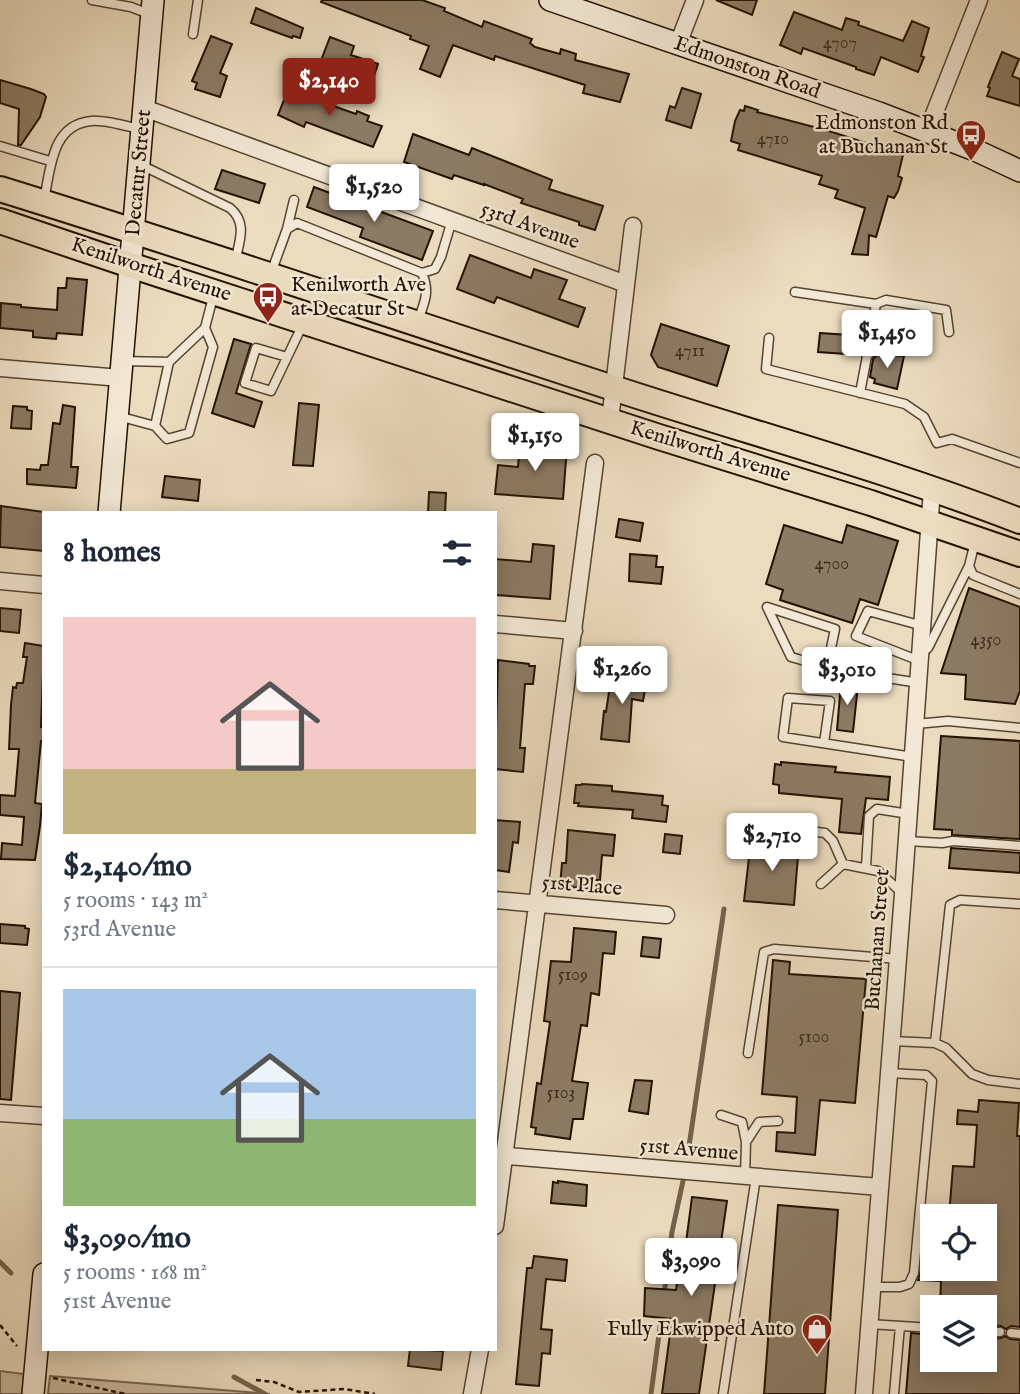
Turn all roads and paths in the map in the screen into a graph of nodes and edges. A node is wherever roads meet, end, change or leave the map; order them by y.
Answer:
1 (92, 0) edge
2 (198, 0) edge
3 (550, 0) edge
4 (695, 0) edge
5 (979, 0) edge
6 (153, 8) edge
7 (193, 34) dead end
8 (678, 44) junction
9 (143, 119) junction
10 (927, 132) junction
11 (0, 146) edge
12 (50, 161) junction
13 (139, 164) junction
14 (1020, 171) edge
15 (0, 189) edge
16 (294, 200) dead end
17 (43, 202) junction
18 (452, 220) junction
19 (0, 221) edge
20 (633, 226) dead end
21 (287, 229) junction
22 (134, 231) junction
23 (130, 265) junction
24 (234, 265) junction
25 (422, 273) junction
26 (270, 276) junction
27 (626, 284) junction
28 (214, 291) junction
29 (795, 292) dead end
30 (876, 304) junction
31 (304, 321) junction
32 (417, 323) junction
33 (205, 328) junction
34 (949, 332) dead end
35 (769, 338) dead end
36 (910, 350) dead end
37 (867, 356) junction
38 (287, 357) junction
39 (169, 362) junction
40 (0, 368) edge
41 (122, 369) junction
42 (613, 388) junction
43 (860, 393) junction
44 (118, 416) junction
45 (610, 420) junction
46 (155, 426) junction
47 (595, 463) dead end
48 (1020, 463) edge
49 (932, 489) junction
50 (109, 511) edge
51 (1020, 521) edge
52 (929, 523) junction
53 (976, 539) junction
54 (1020, 554) edge
55 (969, 566) junction
56 (0, 581) edge
57 (42, 585) edge
58 (1020, 594) edge
59 (497, 624) edge
60 (923, 626) junction
61 (574, 631) junction
62 (920, 657) junction
63 (827, 667) junction
64 (919, 683) junction
65 (916, 724) junction
66 (1020, 728) edge
67 (824, 743) junction
68 (913, 757) junction
69 (909, 814) junction
70 (765, 826) dead end
71 (907, 841) junction
72 (1020, 846) edge
73 (844, 864) junction
74 (866, 867) junction
75 (821, 884) dead end
76 (903, 894) junction
77 (497, 900) edge
78 (537, 903) junction
79 (1020, 904) edge
80 (666, 915) dead end
81 (898, 959) junction
82 (892, 1041) junction
83 (935, 1043) junction
84 (748, 1053) dead end
85 (889, 1073) junction
86 (1020, 1084) edge
87 (0, 1112) edge
88 (721, 1115) dead end
89 (42, 1116) edge
90 (778, 1121) dead end
91 (747, 1142) junction
92 (500, 1155) edge
93 (750, 1176) junction
94 (880, 1187) junction
95 (497, 1198) edge
96 (872, 1287) junction
97 (42, 1299) edge
98 (869, 1324) junction
99 (0, 1325) edge
100 (900, 1326) junction
101 (920, 1327) edge
102 (480, 1351) edge
103 (256, 1380) dead end
104 (35, 1382) edge
105 (125, 1394) edge
106 (375, 1394) edge
107 (472, 1394) edge
108 (723, 1394) edge
109 (864, 1394) edge
110 (894, 1394) edge

1 - 6 lane
2 - 7 lane
3 - 8 street, Edmonston Road
4 - 8 street
5 - 10 street
6 - 9 street, Decatur Street
8 - 10 street, Edmonston Road
9 - 12 lane
9 - 13 street, Decatur Street
9 - 18 street, 53rd Avenue
10 - 14 street, Edmonston Road
11 - 12 lane
12 - 17 lane
13 - 22 street, Decatur Street
13 - 24 lane
15 - 17 main road, Kenilworth Avenue
16 - 21 lane
17 - 22 main road, Kenilworth Avenue
18 - 25 lane
18 - 27 street, 53rd Avenue
19 - 23 main road, Kenilworth Avenue
20 - 27 street
21 - 25 lane
21 - 26 lane
22 - 23 street, Decatur Street
22 - 24 main road, Kenilworth Avenue
23 - 28 main road, Kenilworth Avenue
23 - 41 street, Decatur Street
24 - 26 main road, Kenilworth Avenue
25 - 32 lane
26 - 32 main road, Kenilworth Avenue
27 - 42 street
28 - 31 main road, Kenilworth Avenue
28 - 33 lane
29 - 30 lane
30 - 34 lane
30 - 37 lane
31 - 38 lane
31 - 45 main road, Kenilworth Avenue
32 - 42 main road, Kenilworth Avenue
33 - 39 lane
33 - 46 lane
35 - 43 lane
36 - 37 lane
37 - 43 lane
38 - 38 lane
39 - 41 lane
39 - 46 lane
40 - 41 street
41 - 44 street, Decatur Street
42 - 45 street
42 - 49 main road, Kenilworth Avenue
43 - 48 lane
44 - 46 lane
44 - 50 street, Decatur Street
45 - 52 main road, Kenilworth Avenue
47 - 61 street
49 - 51 main road, Kenilworth Avenue
49 - 52 street, Buchanan Street
52 - 53 main road, Kenilworth Avenue
52 - 60 street, Buchanan Street
53 - 54 main road, Kenilworth Avenue
53 - 55 lane
55 - 58 lane
55 - 62 lane
56 - 57 street
59 - 61 street
60 - 62 street, Buchanan Street
60 - 62 lane
61 - 78 street
62 - 64 street, Buchanan Street
63 - 63 lane
63 - 64 lane
64 - 65 street, Buchanan Street
65 - 66 lane
65 - 68 street, Buchanan Street
67 - 67 lane
67 - 68 lane
68 - 69 street, Buchanan Street
69 - 71 street, Buchanan Street
69 - 74 lane
70 - 73 lane
71 - 72 lane
71 - 76 street, Buchanan Street
73 - 74 lane
73 - 75 lane
74 - 76 lane
76 - 81 street, Buchanan Street
77 - 78 street, 51st Place
78 - 80 street, 51st Place
78 - 92 street
79 - 83 lane
81 - 82 street, Buchanan Street
81 - 84 lane
82 - 83 lane
82 - 85 street, Buchanan Street
83 - 86 lane
85 - 94 street, Buchanan Street
85 - 96 lane
87 - 89 street
88 - 91 lane
90 - 91 lane
91 - 93 lane
92 - 93 street, 51st Avenue
92 - 95 street
93 - 94 street, 51st Avenue
93 - 108 lane
94 - 96 street, Buchanan Street
96 - 98 street, Buchanan Street
97 - 104 street
98 - 100 lane
98 - 109 street, Buchanan Street
99 - 104 path
100 - 101 lane
100 - 110 lane
102 - 107 street
103 - 106 path
104 - 105 path

